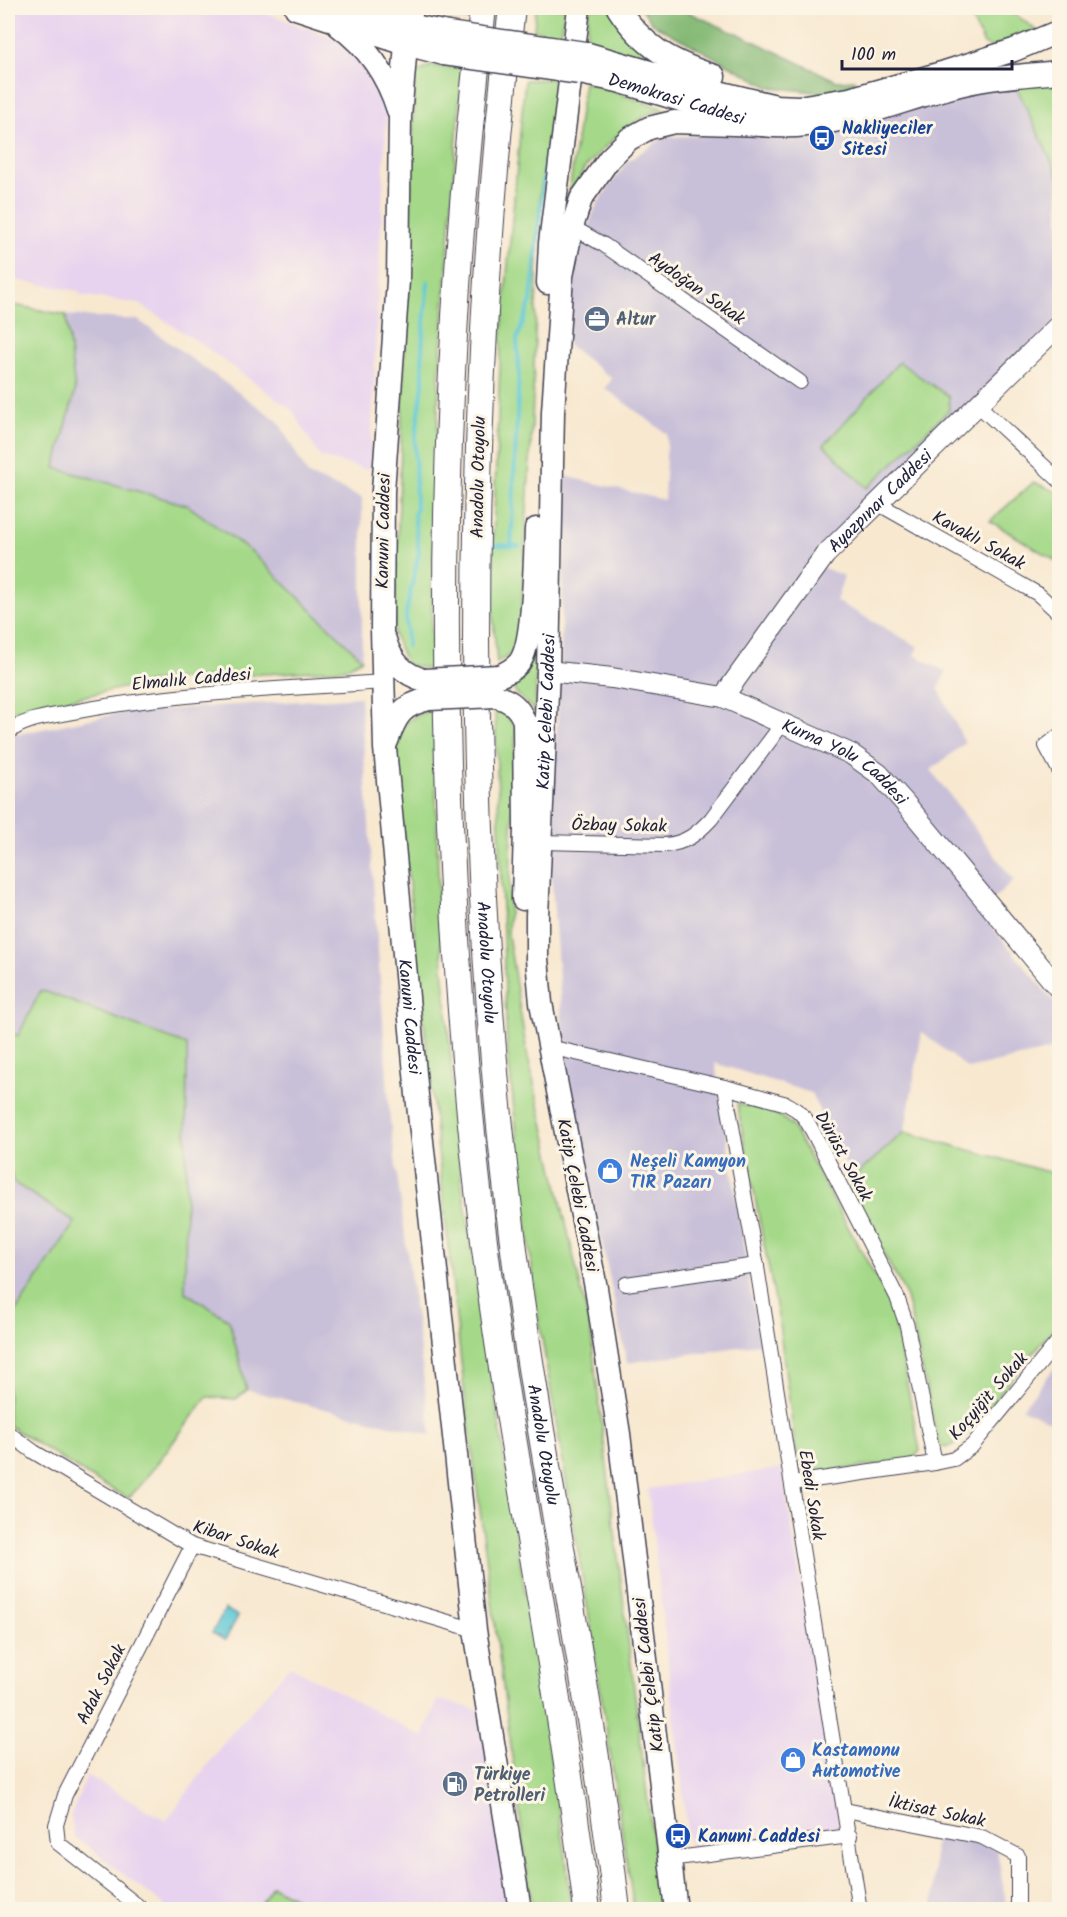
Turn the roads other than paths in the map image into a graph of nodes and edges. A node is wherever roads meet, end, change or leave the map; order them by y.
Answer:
1 (297, 8) edge
2 (351, 8) edge
3 (483, 8) edge
4 (512, 8) edge
5 (579, 8) edge
6 (618, 8) edge
7 (329, 18) junction
8 (409, 26) edge
9 (1053, 34) edge
10 (583, 63) junction
11 (1057, 71) edge
12 (822, 105) junction
13 (400, 117) junction
14 (763, 125) junction
15 (572, 227) junction
16 (1059, 324) edge
17 (543, 365) junction
18 (800, 382) dead end
19 (978, 405) junction
20 (551, 477) junction
21 (1059, 481) edge
22 (877, 503) junction
23 (1059, 614) edge
24 (382, 630) junction
25 (548, 671) junction
26 (382, 682) junction
27 (498, 686) junction
28 (427, 689) junction
29 (723, 697) junction
30 (783, 723) junction
31 (8, 733) edge
32 (1059, 735) edge
33 (385, 748) junction
34 (1059, 772) edge
35 (541, 842) junction
36 (1059, 990) edge
37 (549, 1047) junction
38 (725, 1087) junction
39 (757, 1265) junction
40 (626, 1284) dead end
41 (596, 1288) junction
42 (1059, 1339) edge
43 (8, 1433) edge
44 (935, 1463) junction
45 (792, 1483) junction
46 (192, 1546) junction
47 (475, 1630) junction
48 (845, 1810) junction
49 (850, 1836) junction
50 (669, 1859) junction
51 (143, 1910) edge
52 (520, 1910) edge
53 (587, 1910) edge
54 (617, 1910) edge
55 (676, 1910) edge
56 (860, 1910) edge
57 (1018, 1910) edge

1 - 7 main road, Demokrasi Caddesi
2 - 8 main road, Demokrasi Caddesi
3 - 53 highway, Anadolu Otoyolu
4 - 54 highway, Anadolu Otoyolu
5 - 17 main road
6 - 12 main road
7 - 8 main road, Demokrasi Caddesi
7 - 13 main road
8 - 10 main road, Demokrasi Caddesi, bridge
8 - 13 main road, Kanuni Caddesi
9 - 12 main road, Demokrasi Caddesi
10 - 12 main road, Demokrasi Caddesi
10 - 14 main road, Demokrasi Caddesi
11 - 14 main road, Demokrasi Caddesi
13 - 24 main road, Kanuni Caddesi
14 - 15 main road
15 - 18 street, Aydoğan Sokak
15 - 20 main road
16 - 19 street, Ayazpınar Caddesi
17 - 20 main road
17 - 27 main road
19 - 21 street
19 - 22 street, Ayazpınar Caddesi
20 - 25 main road, Katip Çelebi Caddesi
22 - 23 street, Kavaklı Sokak
22 - 29 street, Ayazpınar Caddesi
24 - 26 main road, Kanuni Caddesi
24 - 28 main road
25 - 29 street, Kurna Yolu Caddesi
25 - 35 main road, Katip Çelebi Caddesi
26 - 31 street, Elmalık Caddesi
26 - 33 main road, Kanuni Caddesi
27 - 28 main road, bridge
27 - 41 main road
28 - 33 main road
29 - 30 street, Kurna Yolu Caddesi
30 - 35 street, Özbay Sokak
30 - 36 street, Kurna Yolu Caddesi
32 - 34 street
33 - 47 main road, Kanuni Caddesi
35 - 37 main road, Katip Çelebi Caddesi
37 - 38 street, Dürüst Sokak
37 - 41 main road, Katip Çelebi Caddesi
38 - 39 street, Ebedi Sokak
38 - 44 street, Dürüst Sokak
39 - 40 street
39 - 45 street, Ebedi Sokak
41 - 50 main road, Katip Çelebi Caddesi
42 - 44 street, Koçyiğit Sokak
43 - 46 street, Kibar Sokak
44 - 45 street, Koçyiğit Sokak
45 - 48 street, Ebedi Sokak
46 - 47 street, Kibar Sokak
46 - 51 street, Adak Sokak
47 - 52 main road, Kanuni Caddesi
48 - 49 street, Ebedi Sokak
48 - 57 street, İktisat Sokak
49 - 50 street
49 - 56 street, Ebedi Sokak
50 - 55 main road, Katip Çelebi Caddesi

